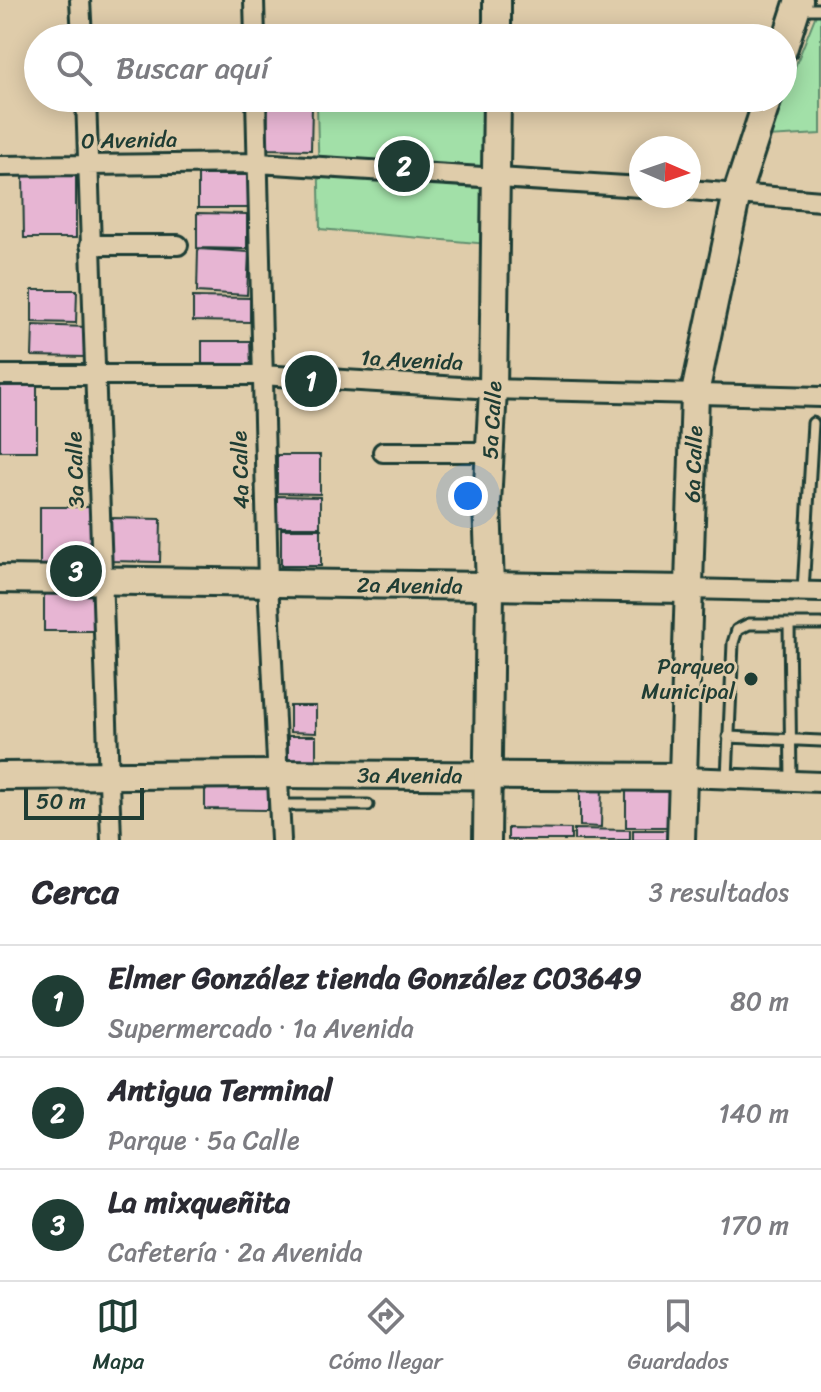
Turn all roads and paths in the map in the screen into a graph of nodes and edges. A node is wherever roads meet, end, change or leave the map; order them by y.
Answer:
1 (80, 0) edge
2 (254, 0) edge
3 (497, 0) edge
4 (805, 6) edge
5 (81, 24) edge
6 (255, 24) edge
7 (497, 24) edge
8 (796, 24) edge
9 (87, 112) edge
10 (256, 112) edge
11 (497, 112) edge
12 (763, 112) edge
13 (258, 163) junction
14 (90, 164) junction
15 (0, 166) edge
16 (496, 177) junction
17 (629, 186) edge
18 (701, 191) edge
19 (737, 193) junction
20 (821, 201) edge
21 (90, 245) junction
22 (178, 245) dead end
23 (0, 375) edge
24 (97, 375) junction
25 (261, 375) junction
26 (493, 389) junction
27 (695, 393) junction
28 (821, 397) edge
29 (813, 423) dead end
30 (383, 452) dead end
31 (489, 452) junction
32 (0, 579) edge
33 (102, 581) junction
34 (268, 582) junction
35 (490, 586) junction
36 (688, 589) junction
37 (812, 591) edge
38 (789, 624) junction
39 (821, 624) edge
40 (728, 737) junction
41 (791, 739) junction
42 (821, 741) edge
43 (280, 774) junction
44 (0, 776) edge
45 (110, 777) junction
46 (488, 777) junction
47 (684, 777) junction
48 (727, 778) junction
49 (791, 781) junction
50 (821, 782) edge
51 (280, 805) junction
52 (368, 805) dead end
53 (111, 840) edge
54 (281, 840) edge
55 (487, 840) edge
56 (681, 840) edge

1 - 5 street
2 - 6 street
3 - 7 main road
4 - 8 main road
9 - 14 street, 3a Calle
10 - 13 street, 4a Calle
11 - 16 main road, 5a Calle
12 - 19 main road, 6a Calle
13 - 14 street, 0 Avenida
13 - 16 street, 0 Avenida
13 - 25 street, 4a Calle
14 - 15 street, 0 Avenida
14 - 21 street, 3a Calle
16 - 17 street
16 - 26 main road, 5a Calle
18 - 19 street
19 - 20 street
19 - 27 main road, 6a Calle
21 - 22 street
21 - 24 street, 3a Calle
23 - 24 street, 1a Avenida
24 - 25 street, 1a Avenida
24 - 33 street, 3a Calle
25 - 26 street, 1a Avenida
25 - 34 street, 4a Calle
26 - 27 street, 1a Avenida
26 - 31 main road, 5a Calle
27 - 28 street, 1a Avenida
27 - 36 main road, 6a Calle
29 - 37 lane
30 - 31 street
31 - 35 main road, 5a Calle
32 - 33 main road, 2a Avenida
33 - 34 main road, 2a Avenida
33 - 45 street, 3a Calle
34 - 35 main road, 2a Avenida
34 - 43 street, 4a Calle
35 - 36 main road, 2a Avenida
35 - 46 main road, 5a Calle
36 - 37 street, 2a Avenida
36 - 47 main road, 6a Calle
38 - 39 lane
38 - 40 lane
38 - 41 lane
40 - 41 lane
40 - 48 lane
41 - 42 lane
41 - 49 lane
43 - 45 main road, 3a Avenida
43 - 46 main road, 3a Avenida
43 - 51 street, 4a Calle
44 - 45 main road, 3a Avenida
45 - 53 street, 3a Calle
46 - 47 main road, 3a Avenida
46 - 55 main road, 5a Calle
47 - 48 street, 3a Avenida
47 - 56 main road, 6a Calle
48 - 49 street, 3a Avenida
49 - 50 street, 3a Avenida
51 - 52 lane
51 - 54 street, 4a Calle

